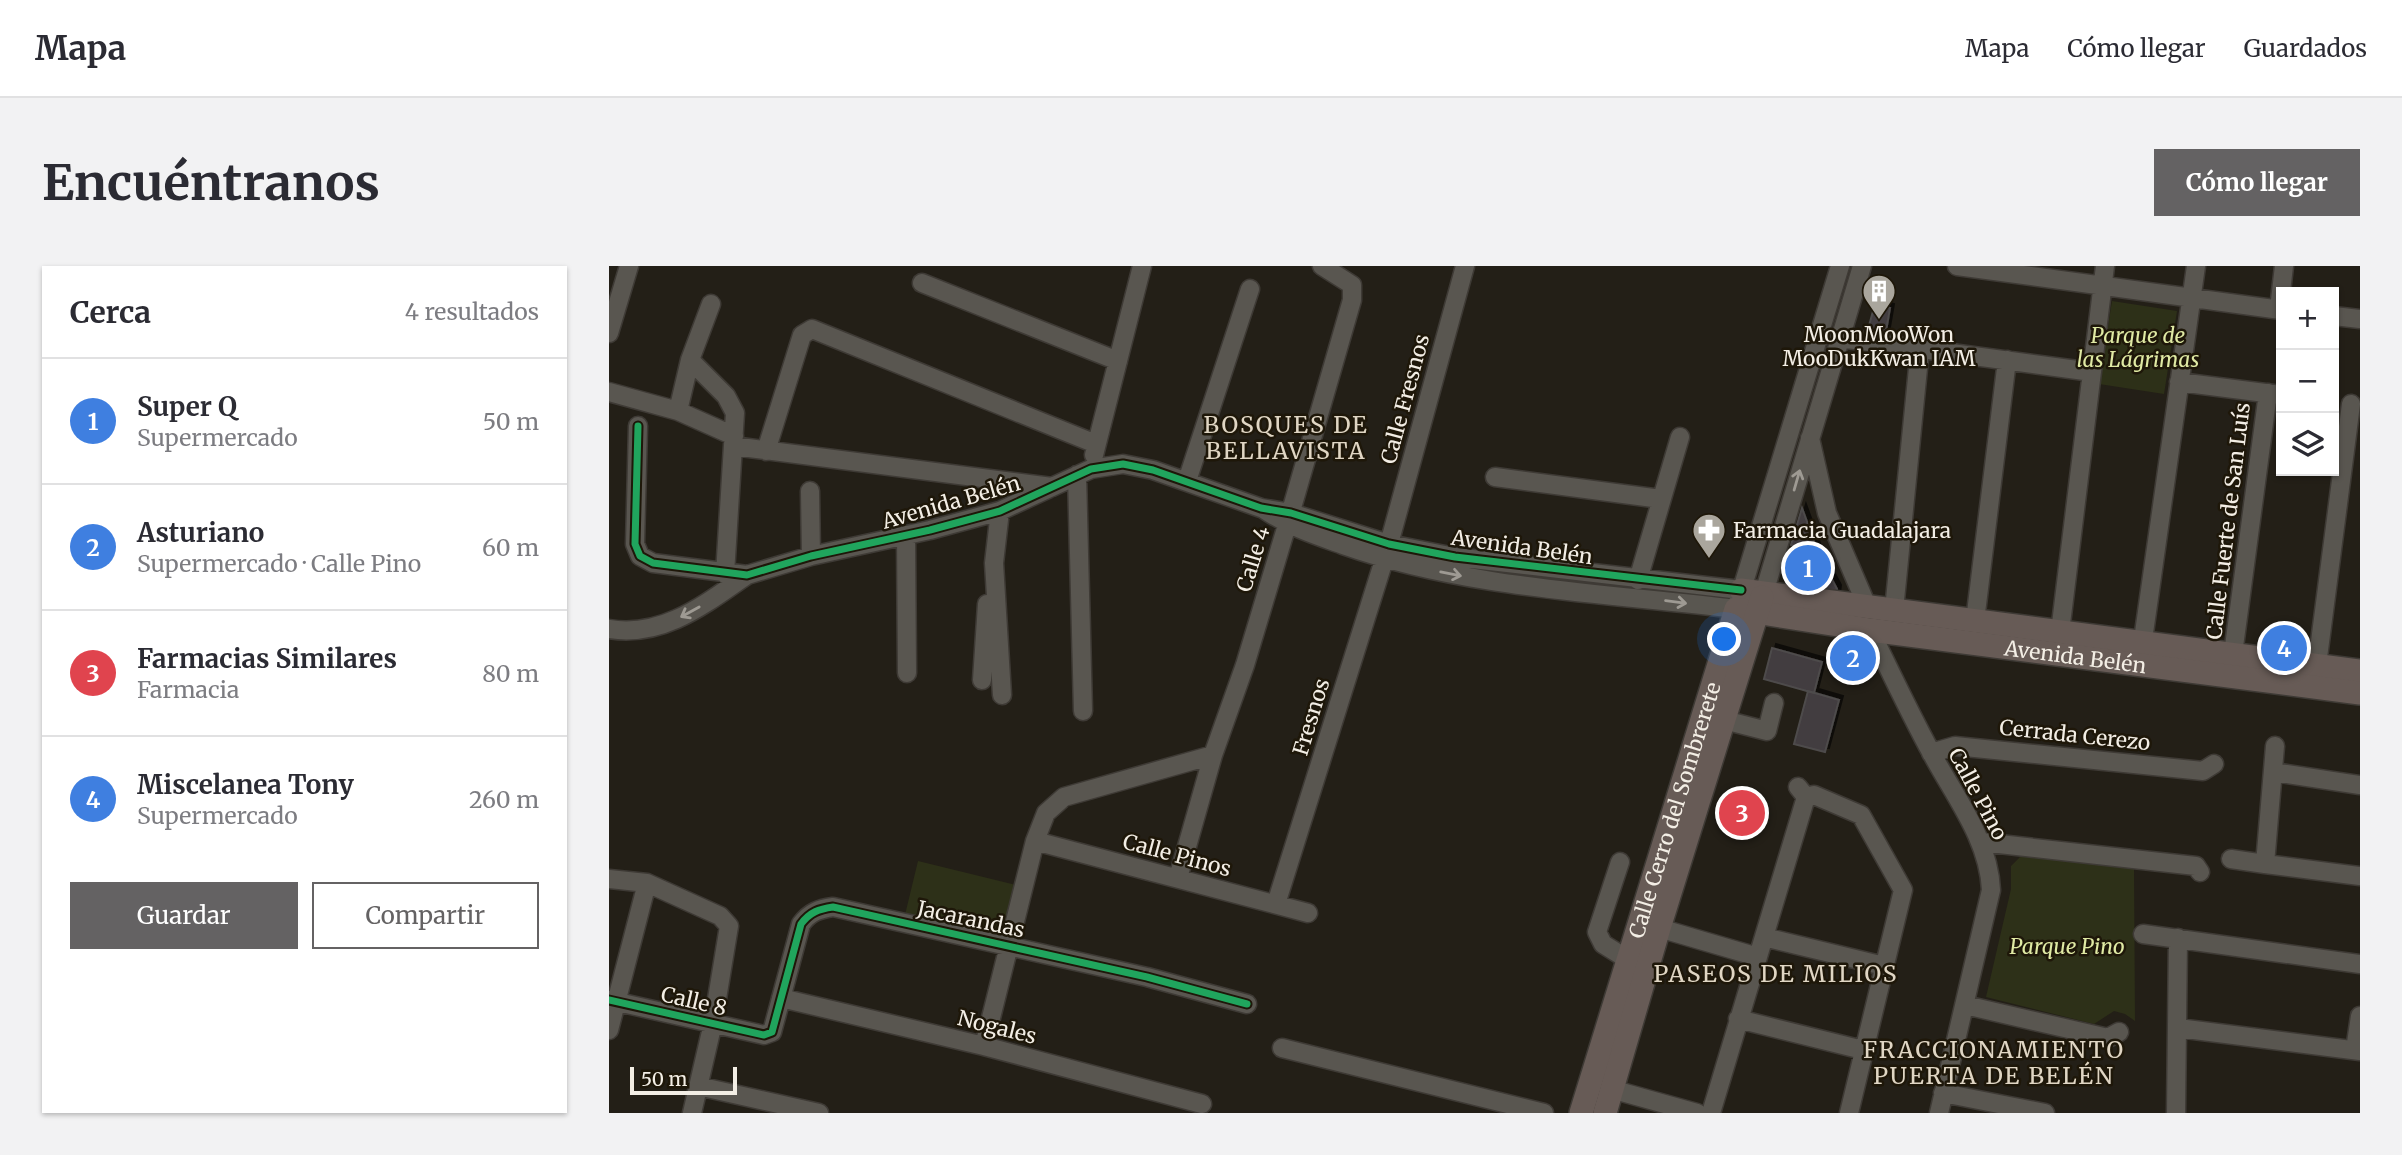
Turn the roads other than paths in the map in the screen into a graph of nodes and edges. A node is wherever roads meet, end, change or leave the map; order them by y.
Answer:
1 (629, 266) edge
2 (1142, 266) edge
3 (1322, 266) edge
4 (1465, 266) edge
5 (1840, 266) edge
6 (1862, 266) edge
7 (1957, 266) edge
8 (2105, 266) edge
9 (2196, 266) edge
10 (2284, 266) edge
11 (2019, 270) edge
12 (922, 283) dead end
13 (2103, 285) junction
14 (2282, 287) edge
15 (1250, 289) dead end
16 (2192, 299) junction
17 (711, 304) dead end
18 (2276, 309) edge
19 (2339, 317) edge
20 (2360, 319) edge
21 (609, 333) edge
22 (1840, 338) junction
23 (1920, 348) junction
24 (690, 360) junction
25 (2007, 360) junction
26 (1118, 361) junction
27 (2092, 372) junction
28 (2179, 382) junction
29 (609, 392) edge
30 (2274, 394) edge
31 (2348, 403) edge
32 (678, 411) junction
33 (638, 426) dead end
34 (1809, 436) junction
35 (1679, 437) dead end
36 (734, 441) junction
37 (1096, 444) junction
38 (766, 451) junction
39 (1084, 472) junction
40 (1495, 477) dead end
41 (1187, 481) junction
42 (1055, 487) junction
43 (810, 491) dead end
44 (1661, 499) junction
45 (1000, 511) junction
46 (1289, 519) junction
47 (906, 535) junction
48 (1387, 552) junction
49 (811, 556) junction
50 (994, 563) junction
51 (725, 574) junction
52 (747, 575) junction
53 (1638, 580) junction
54 (1751, 604) junction
55 (1867, 606) junction
56 (1894, 610) junction
57 (1975, 621) junction
58 (609, 629) edge
59 (1870, 630) junction
60 (2060, 632) junction
61 (2141, 653) junction
62 (2233, 654) junction
63 (2316, 666) junction
64 (2360, 671) edge
65 (907, 673) dead end
66 (2360, 678) edge
67 (982, 680) dead end
68 (2360, 685) edge
69 (2360, 693) edge
70 (1002, 695) dead end
71 (1774, 703) dead end
72 (1083, 711) dead end
73 (1724, 720) junction
74 (2275, 746) dead end
75 (1931, 753) junction
76 (1213, 755) junction
77 (2214, 764) dead end
78 (2273, 772) junction
79 (2360, 785) edge
80 (1034, 841) junction
81 (1981, 842) junction
82 (2231, 859) dead end
83 (1620, 862) dead end
84 (2265, 864) junction
85 (2200, 872) dead end
86 (2360, 876) edge
87 (1178, 878) junction
88 (609, 879) edge
89 (647, 883) junction
90 (1276, 904) junction
91 (1308, 913) dead end
92 (1659, 928) junction
93 (2143, 934) dead end
94 (1764, 937) junction
95 (2178, 939) junction
96 (1009, 944) junction
97 (1758, 957) junction
98 (1627, 959) junction
99 (2360, 964) edge
100 (1884, 966) junction
101 (781, 998) junction
102 (613, 1001) edge
103 (1247, 1004) dead end
104 (1965, 1005) junction
105 (2360, 1016) edge
106 (1738, 1019) junction
107 (713, 1023) junction
108 (2178, 1028) junction
109 (609, 1030) edge
110 (772, 1032) joint
111 (2119, 1032) dead end
112 (984, 1046) junction
113 (1282, 1048) dead end
114 (1863, 1050) junction
115 (2357, 1051) edge
116 (698, 1086) junction
117 (1611, 1089) junction
118 (1943, 1093) junction
119 (1202, 1104) dead end
120 (1472, 1104) edge
121 (800, 1111) edge
122 (692, 1113) edge
123 (819, 1113) edge
124 (1544, 1113) edge
125 (1581, 1113) edge
126 (1587, 1113) edge
127 (1597, 1113) edge
128 (1605, 1113) edge
129 (1697, 1113) edge
130 (1711, 1113) edge
131 (1849, 1113) edge
132 (1939, 1113) edge
133 (2045, 1113) edge
134 (2176, 1113) edge

1 - 21 street
2 - 26 street
3 - 46 street, Calle 4
4 - 48 street, Calle Fresnos
5 - 54 street, Calle Cerro del Sombrerete
6 - 22 street, Calle Cerro del Sombrerete
7 - 11 street
8 - 13 street
9 - 16 street
10 - 14 street
11 - 13 street
12 - 26 street
13 - 16 street
13 - 27 street
15 - 41 street
16 - 18 street
16 - 28 street
17 - 24 street
19 - 20 street
22 - 23 street
22 - 34 street, Calle Cerro del Sombrerete
23 - 25 street
23 - 56 street
24 - 32 street
24 - 36 street
25 - 27 street
25 - 57 street
26 - 37 street
27 - 60 street
28 - 30 street
28 - 61 street
29 - 32 street
30 - 62 street, Calle Fuerte de San Luís
31 - 63 street
32 - 36 street
33 - 51 street, Avenida Belén
54 -> 34 street, Calle Cerro del Sombrerete
34 - 55 street
35 - 44 street
36 - 38 street
36 - 51 street
37 - 38 street
37 - 39 street
38 - 42 street
39 - 41 street, Avenida Belén
39 - 42 street, Avenida Belén
39 - 72 street
40 - 44 street
41 - 46 street, Avenida Belén
42 - 45 street, Avenida Belén
43 - 49 street
44 - 53 street
45 - 47 street, Avenida Belén
45 - 50 street
46 - 48 street, Avenida Belén
46 - 76 street, Calle 4
47 - 49 street, Avenida Belén
47 - 65 street
48 - 53 street, Avenida Belén
48 -> 54 street, Avenida Belén
48 - 90 street, Fresnos
49 - 52 street, Avenida Belén
50 - 67 street
50 - 70 street
51 - 52 street, Avenida Belén
52 -> 58 street
53 - 54 street, Avenida Belén
54 - 55 main road, Avenida Belén
54 - 59 main road, Avenida Belén
54 - 61 street
54 - 73 main road, Calle Cerro del Sombrerete
54 - 98 main road, Calle Cerro del Sombrerete
54 - 126 street
54 - 127 street
55 - 56 main road, Avenida Belén
56 - 57 main road, Avenida Belén
57 - 60 main road, Avenida Belén
59 - 61 main road, Avenida Belén
59 - 75 street, Calle Pino
60 - 61 main road, Avenida Belén
61 - 62 main road, Avenida Belén
61 - 66 street
61 - 68 street
61 - 69 main road, Avenida Belén
62 - 63 main road, Avenida Belén
63 - 64 main road, Avenida Belén
71 - 73 street
73 - 92 main road, Calle Cerro del Sombrerete
74 - 78 street
75 - 77 street, Cerrada Cerezo
75 - 81 street, Calle Pino
76 - 80 street
76 - 87 street, Calle 4
78 - 79 street
78 - 84 street
80 - 87 street, Calle Pinos
80 - 96 street
81 - 85 street
81 - 104 street, Calle Pino
82 - 84 street
83 - 98 street
84 - 86 street
87 - 90 street, Calle Pinos
88 - 89 street
89 - 102 street
89 - 107 street
90 - 91 street, Calle Pinos
92 - 97 street
92 - 117 main road, Calle Cerro del Sombrerete
93 - 95 street
94 - 97 street
94 - 100 street
94 - 100 street
95 - 99 street
95 - 108 street
96 - 101 street, Jacarandas
96 - 103 street, Jacarandas
96 - 112 street
97 - 106 street
98 - 125 main road, Calle Cerro del Sombrerete
100 - 114 street
101 - 110 street, Jacarandas
101 - 112 street, Nogales
102 - 107 street, Calle 8
102 - 109 street
104 - 111 street
104 - 118 street, Calle Pino
105 - 115 street
106 - 114 street
106 - 130 street
107 - 110 street, Calle 8
107 - 116 street
108 - 115 street
108 - 134 street
112 - 119 street, Nogales
113 - 120 street
114 - 131 street
116 - 121 street
116 - 122 street
117 - 128 main road, Calle Cerro del Sombrerete
117 - 129 street
118 - 132 street, Calle Pino
118 - 133 street
120 - 124 street
121 - 123 street

